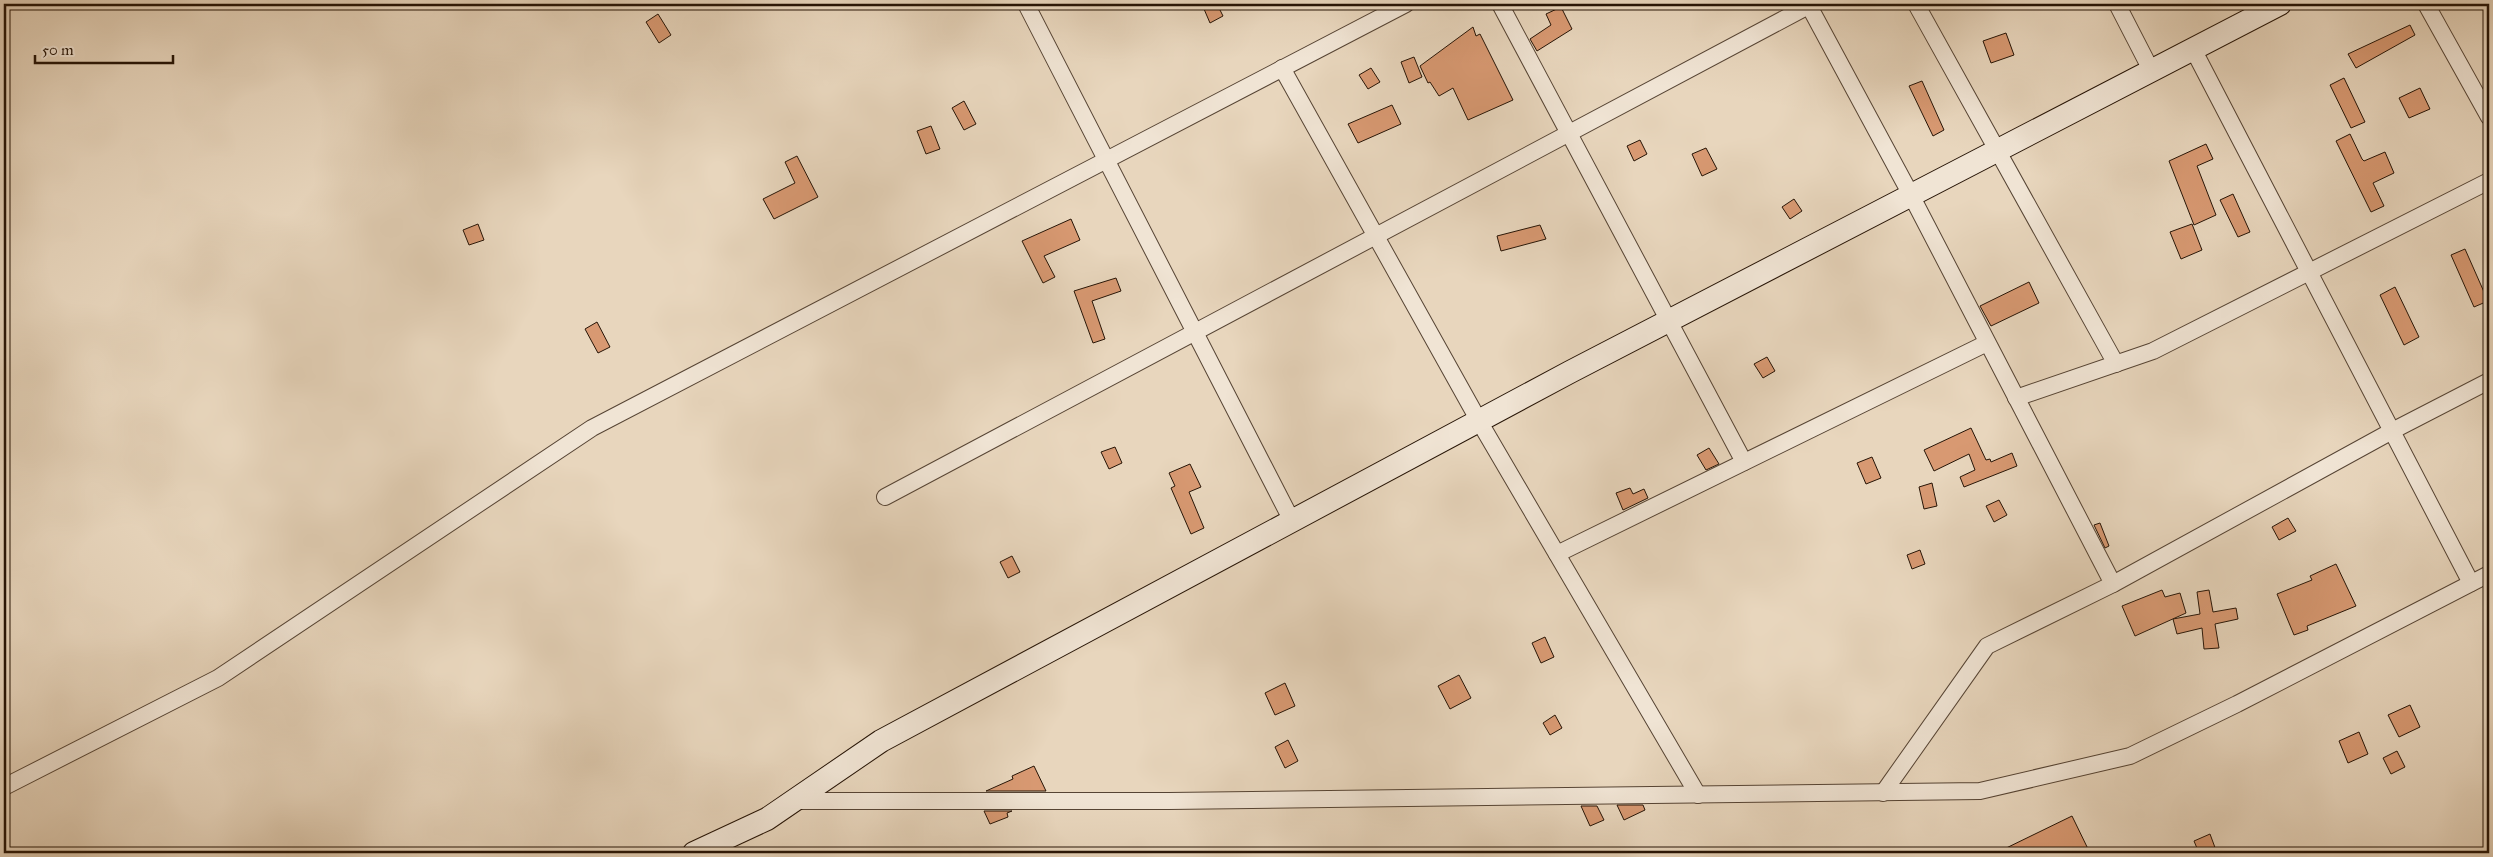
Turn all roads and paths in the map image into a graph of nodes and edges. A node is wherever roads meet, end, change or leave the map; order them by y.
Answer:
1 (1026, 4) edge
2 (1406, 4) edge
3 (1500, 4) edge
4 (1809, 4) edge
5 (1916, 4) edge
6 (2117, 4) edge
7 (2280, 4) edge
8 (2426, 4) edge
9 (2192, 49) junction
10 (1282, 68) junction
11 (2152, 70) junction
12 (2489, 117) edge
13 (1569, 133) junction
14 (1997, 151) junction
15 (1106, 160) junction
16 (2489, 181) edge
17 (1911, 196) junction
18 (1376, 236) junction
19 (2309, 272) junction
20 (1669, 321) junction
21 (1195, 332) junction
22 (1987, 343) junction
23 (2116, 364) junction
24 (2489, 381) edge
25 (2016, 398) junction
26 (1479, 421) junction
27 (2392, 431) junction
28 (1744, 462) junction
29 (885, 497) dead end
30 (1292, 521) junction
31 (1557, 554) junction
32 (2489, 574) edge
33 (2471, 583) junction
34 (2113, 584) junction
35 (4, 787) edge
36 (1883, 792) junction
37 (1698, 795) junction
38 (794, 801) junction
39 (694, 853) edge

1 - 15 street
2 - 10 street
3 - 13 street
4 - 13 street
4 - 17 street
5 - 14 street
6 - 11 street
7 - 9 street
8 - 12 street
9 - 11 street
9 - 19 street
10 - 15 street
10 - 18 street
11 - 14 street
13 - 18 street
13 - 20 street
14 - 17 street
14 - 23 street
15 - 21 street
15 - 35 street
16 - 19 street
17 - 20 street
17 - 22 street
18 - 21 street
18 - 26 street
19 - 23 street
19 - 27 street
20 - 26 street
20 - 28 street
21 - 29 street
21 - 30 street
22 - 25 street
22 - 28 street
23 - 25 street
24 - 27 street
25 - 34 street
26 - 30 street
26 - 31 street
27 - 33 street
27 - 34 street
28 - 31 street
30 - 38 street
31 - 37 street
32 - 33 street
33 - 36 street
34 - 36 street
36 - 37 street
37 - 38 street
38 - 39 street

